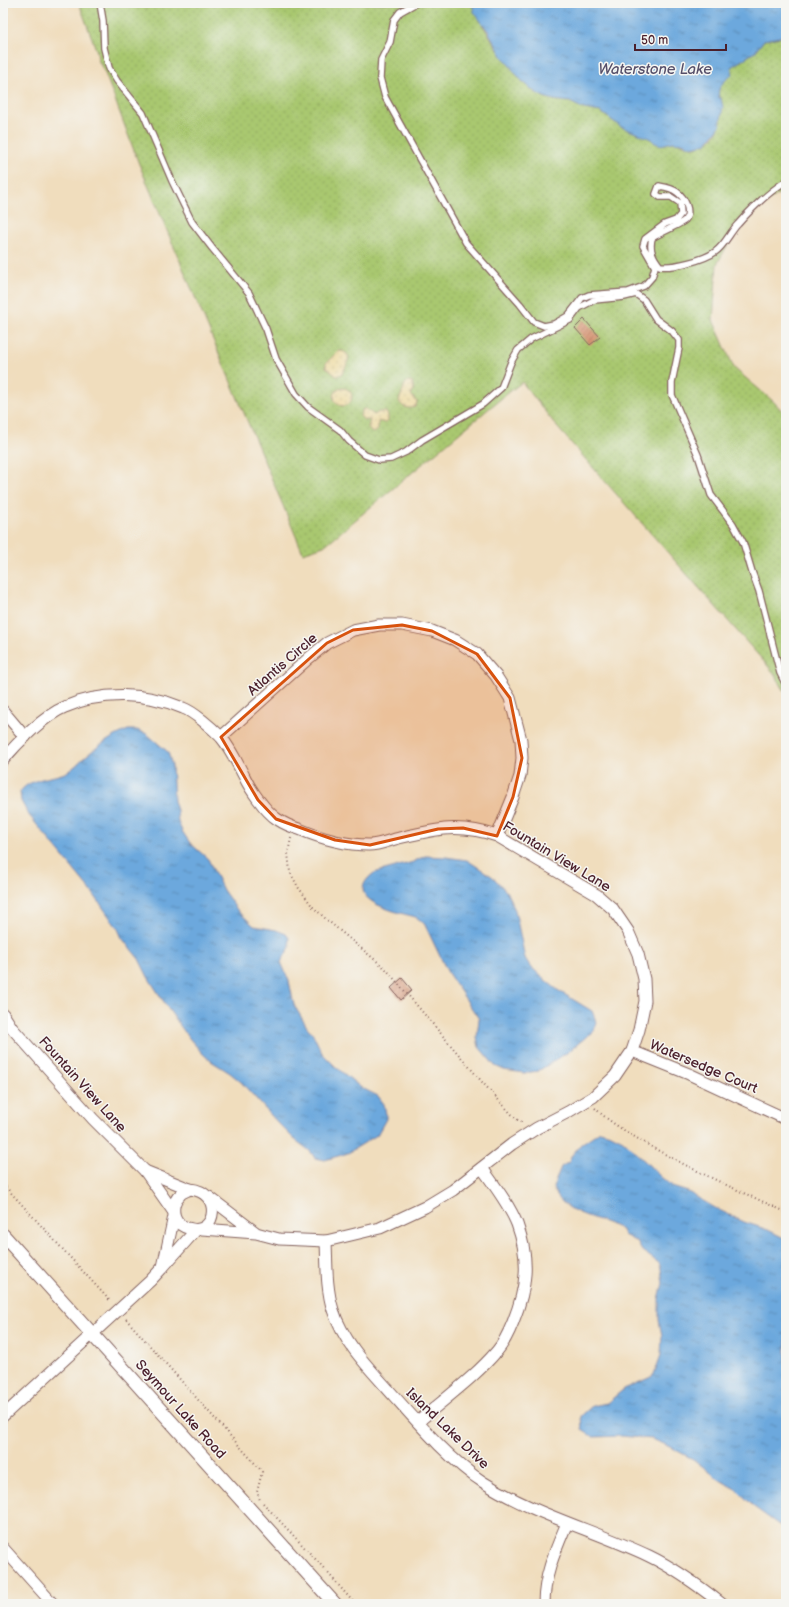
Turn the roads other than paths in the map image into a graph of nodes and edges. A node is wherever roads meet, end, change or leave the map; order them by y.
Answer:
1 (100, 3) edge
2 (416, 3) edge
3 (786, 181) edge
4 (786, 685) edge
5 (3, 711) edge
6 (25, 737) junction
7 (221, 737) junction
8 (3, 760) edge
9 (497, 836) junction
10 (3, 1014) edge
11 (632, 1051) junction
12 (786, 1119) edge
13 (482, 1168) junction
14 (145, 1171) junction
15 (190, 1189) junction
16 (209, 1197) junction
17 (174, 1214) junction
18 (199, 1230) junction
19 (256, 1233) junction
20 (3, 1235) edge
21 (326, 1241) junction
22 (163, 1267) junction
23 (93, 1334) junction
24 (3, 1416) edge
25 (418, 1422) junction
26 (567, 1523) junction
27 (3, 1548) edge
28 (53, 1604) edge
29 (336, 1604) edge
30 (544, 1604) edge
31 (722, 1604) edge

1 - 4 lane
2 - 3 lane
5 - 6 street
6 - 7 street, Fountain View Lane
6 - 8 street, Fountain View Lane
7 - 9 street, Fountain View Lane
7 - 9 street, Atlantis Circle
9 - 11 street, Fountain View Lane
10 - 14 street, Fountain View Lane
11 - 12 street, Watersedge Court
11 - 13 street, Fountain View Lane
13 - 21 street, Fountain View Lane
13 - 25 street
14 - 15 street, Fountain View Lane
14 - 17 street, Fountain View Lane
15 - 16 street
15 - 17 street
16 - 18 street
16 - 19 street, Fountain View Lane
17 - 18 street
17 - 22 street
18 - 19 street, Fountain View Lane
18 - 22 street
19 - 21 street, Fountain View Lane
20 - 23 street, Seymour Lake Road
21 - 25 street, Island Lake Drive
22 - 23 street
23 - 24 street
23 - 29 street, Seymour Lake Road
25 - 26 street, Island Lake Drive
26 - 30 street
26 - 31 street, Island Lake Drive
27 - 28 street

